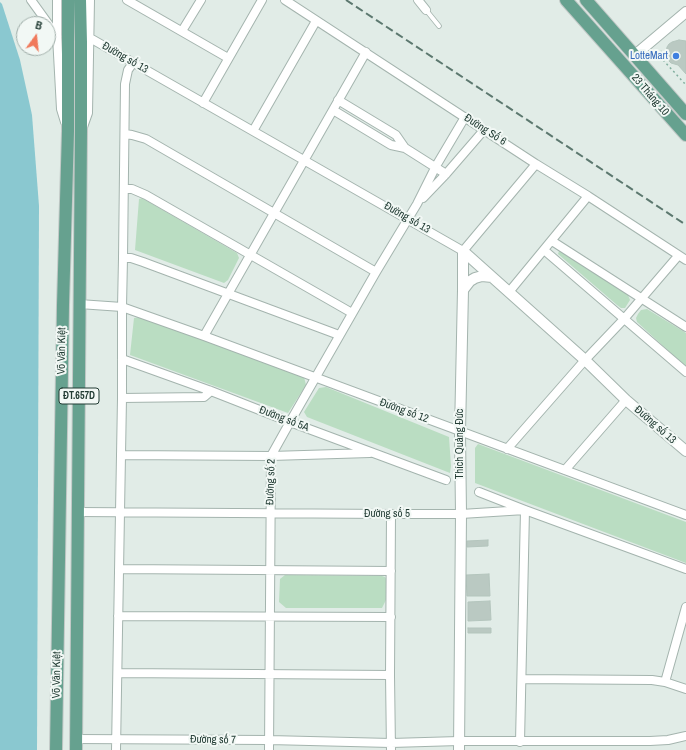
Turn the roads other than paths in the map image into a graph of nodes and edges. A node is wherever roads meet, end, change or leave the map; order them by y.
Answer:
1 (31, 0) edge
2 (57, 0) edge
3 (68, 0) edge
4 (80, 0) edge
5 (90, 0) edge
6 (127, 0) edge
7 (200, 0) edge
8 (262, 0) edge
9 (285, 0) edge
10 (418, 0) edge
11 (566, 0) edge
12 (586, 0) edge
13 (138, 2) edge
14 (426, 10) joint
15 (686, 12) edge
16 (316, 21) junction
17 (439, 26) dead end
18 (182, 32) junction
19 (57, 36) junction
20 (85, 40) junction
21 (366, 52) junction
22 (635, 55) junction
23 (228, 58) junction
24 (133, 63) junction
25 (624, 65) junction
26 (338, 100) junction
27 (203, 102) junction
28 (333, 110) junction
29 (686, 113) edge
30 (465, 117) junction
31 (675, 123) junction
32 (484, 130) junction
33 (68, 131) junction
34 (253, 131) junction
35 (125, 134) junction
36 (686, 135) edge
37 (405, 148) junction
38 (304, 160) junction
39 (536, 164) junction
40 (436, 166) junction
41 (446, 174) junction
42 (124, 189) junction
43 (588, 196) junction
44 (417, 204) junction
45 (274, 213) junction
46 (408, 219) junction
47 (552, 240) junction
48 (544, 250) junction
49 (463, 251) junction
50 (250, 254) junction
51 (678, 256) junction
52 (124, 258) junction
53 (686, 260) edge
54 (376, 272) junction
55 (492, 277) junction
56 (463, 290) junction
57 (509, 292) junction
58 (228, 293) junction
59 (642, 298) junction
60 (79, 304) junction
61 (63, 305) junction
62 (122, 307) junction
63 (352, 313) junction
64 (624, 319) junction
65 (686, 327) edge
66 (339, 335) junction
67 (204, 336) junction
68 (122, 359) junction
69 (585, 360) junction
70 (686, 372) edge
71 (315, 378) junction
72 (211, 391) junction
73 (122, 398) junction
74 (626, 400) junction
75 (290, 422) junction
76 (460, 432) junction
77 (507, 449) junction
78 (686, 451) edge
79 (376, 453) junction
80 (121, 455) junction
81 (271, 456) junction
82 (565, 470) junction
83 (446, 480) dead end
84 (479, 492) dead end
85 (524, 510) junction
86 (78, 512) junction
87 (120, 512) junction
88 (270, 513) junction
89 (391, 514) junction
90 (461, 514) junction
91 (686, 515) edge
92 (119, 569) junction
93 (686, 569) edge
94 (270, 570) junction
95 (391, 571) junction
96 (686, 607) edge
97 (118, 616) junction
98 (270, 616) junction
99 (391, 617) junction
100 (118, 673) junction
101 (270, 674) junction
102 (390, 675) junction
103 (522, 679) junction
104 (665, 682) junction
105 (686, 689) edge
106 (686, 736) edge
107 (116, 739) junction
108 (269, 740) junction
109 (520, 742) junction
110 (56, 745) edge
111 (76, 745) edge
112 (391, 746) edge
113 (459, 746) edge
114 (116, 750) edge
115 (269, 750) edge

1 - 19 street
2 - 19 street
3 - 33 main road, Võ Văn Kiệt / ĐT.657D
4 - 20 main road, Võ Văn Kiệt / ĐT.657D
5 - 20 street
6 - 13 street
7 - 18 street
8 - 23 street
9 - 16 street, Đường Số 6
10 - 14 street
11 - 25 main road, 23 Tháng 10
12 - 22 main road, 23 Tháng 10
13 - 18 street
14 - 17 lane
15 - 22 street
16 - 21 street, Đường Số 6
16 - 34 street
18 - 23 street
19 - 33 street
20 - 24 street, Đường số 13
20 - 60 main road, Võ Văn Kiệt / ĐT.657D
21 - 26 street
21 - 30 street, Đường Số 6
22 - 25 main road
22 - 29 main road, 23 Tháng 10
23 - 27 street
24 - 27 street, Đường số 13
24 - 35 street
25 - 31 main road, 23 Tháng 10
26 - 28 street
26 - 37 street
27 - 34 street, Đường số 13
28 - 37 street
28 - 38 street
29 - 31 main road
30 - 32 street, Đường Số 6
30 - 40 street, Đường số 2
31 - 36 main road, 23 Tháng 10
32 - 39 street, Đường Số 6
32 - 41 street, Đường số 2
33 - 61 main road, Võ Văn Kiệt / ĐT.657D
34 - 38 street, Đường số 13
35 - 42 street
35 - 45 street
37 - 40 street
38 - 45 street
38 - 46 street, Đường số 13
39 - 43 street, Đường Số 6
39 - 49 street
40 - 41 street
40 - 44 street, Đường số 2
41 - 44 street, Đường số 2
42 - 50 street
42 - 52 street
43 - 47 street
43 - 51 street, Đường Số 6
44 - 46 street, Đường số 2
45 - 50 street
45 - 54 street
46 - 49 street, Đường số 13
46 - 54 street, Đường số 2
47 - 48 street
47 - 59 street
48 - 57 street
48 - 64 street
49 - 55 street, Đường số 13
49 - 56 street, Thích Quảng Đức
50 - 58 street
50 - 63 street
51 - 53 street, Đường Số 6
51 - 59 street
52 - 58 street
52 - 62 street
54 - 63 street, Đường số 2
55 - 56 street
55 - 57 street, Đường số 13
56 - 76 street, Thích Quảng Đức
57 - 69 street, Đường số 13
58 - 66 street
58 - 67 street
59 - 64 street
59 - 65 street
60 - 61 main road
60 - 62 street, Đường số 12
60 - 86 main road, Võ Văn Kiệt / ĐT.657D
61 - 110 main road, Võ Văn Kiệt / ĐT.657D
62 - 67 street, Đường số 12
62 - 68 street
63 - 66 street, Đường số 2
64 - 69 street
64 - 70 street
66 - 71 street, Đường số 2
67 - 71 street, Đường số 12
68 - 72 street, Đường số 5A
68 - 73 street
69 - 74 street, Đường số 13
69 - 77 street
71 - 75 street, Đường số 2
71 - 76 street, Đường số 12
72 - 73 street
72 - 75 street, Đường số 5A
73 - 80 street
74 - 78 street, Đường số 13
74 - 82 street
75 - 79 street, Đường số 5A
75 - 81 street, Đường số 2
76 - 77 street, Đường số 12
76 - 90 street, Thích Quảng Đức
77 - 82 street, Đường số 12
79 - 81 street
79 - 83 street, Đường số 5A
80 - 81 street
80 - 87 street
81 - 88 street, Đường số 2
82 - 91 street, Đường số 12
84 - 85 street
85 - 90 street, Đường số 5
85 - 93 street, Đường số 5
85 - 103 street
86 - 87 street, Đường số 5
86 - 111 main road, Võ Văn Kiệt / ĐT.657D
87 - 88 street, Đường số 5
87 - 92 street
88 - 89 street, Đường số 5
88 - 94 street, Đường số 2
89 - 90 street, Đường số 5
89 - 95 street
90 - 113 street, Thích Quảng Đức
92 - 94 street
92 - 97 street
94 - 95 street
94 - 98 street, Đường số 2
95 - 99 street
96 - 104 street
97 - 98 street
97 - 100 street
98 - 99 street
98 - 101 street, Đường số 2
99 - 102 street
100 - 101 street
100 - 107 street
101 - 102 street
101 - 108 street, Đường số 2
102 - 112 street
103 - 104 street
103 - 109 street
104 - 105 street
106 - 109 street, Đường số 7
107 - 108 street, Đường số 7
107 - 111 street, Đường số 7
107 - 114 street
108 - 112 street, Đường số 7
108 - 115 street, Đường số 2
109 - 113 street, Đường số 7
110 - 111 main road
112 - 113 street, Đường số 7

